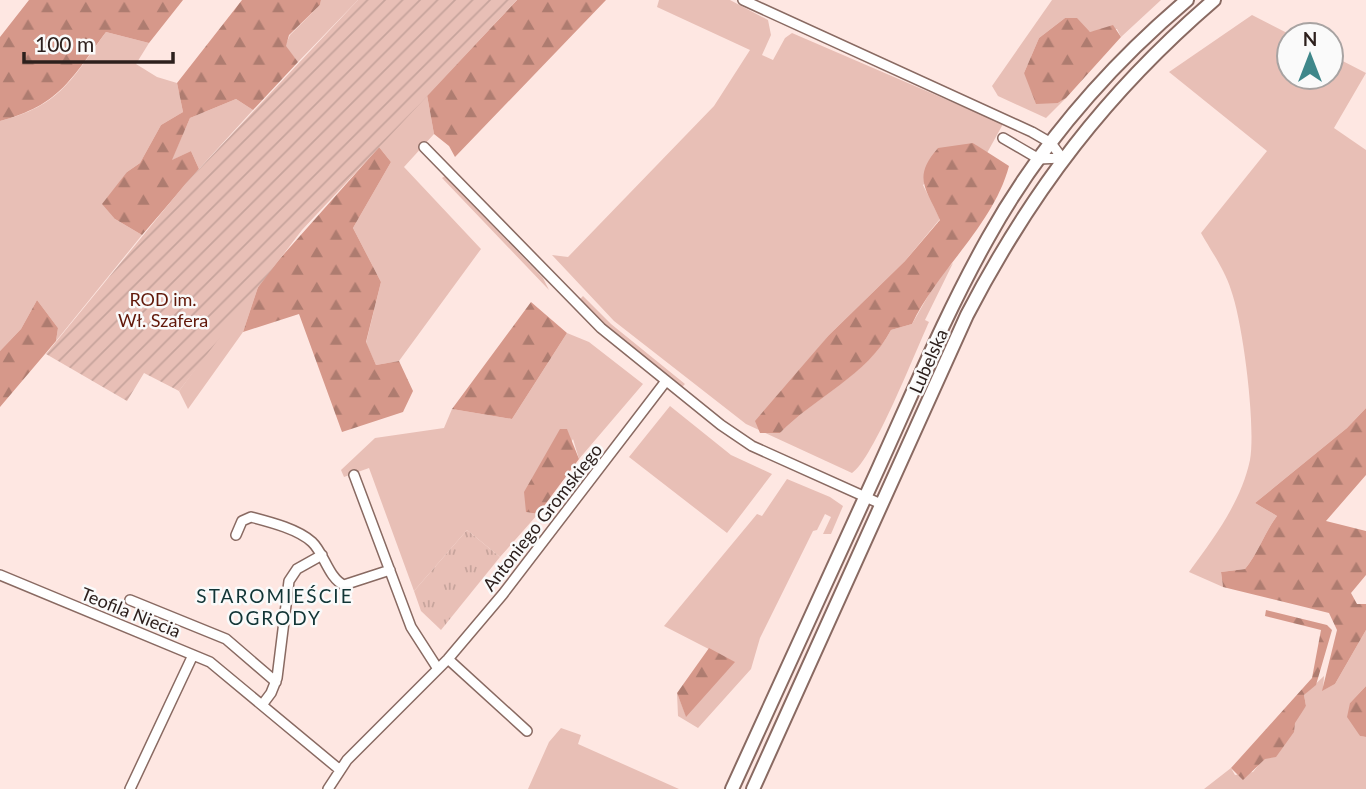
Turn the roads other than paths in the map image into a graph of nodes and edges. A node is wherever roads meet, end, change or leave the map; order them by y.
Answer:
1 (743, 0) edge
2 (1187, 0) edge
3 (1214, 0) edge
4 (1003, 138) dead end
5 (1051, 143) junction
6 (424, 147) dead end
7 (1062, 158) junction
8 (1039, 159) junction
9 (942, 330) junction
10 (958, 337) junction
11 (666, 381) junction
12 (354, 474) dead end
13 (866, 496) junction
14 (881, 505) junction
15 (236, 535) dead end
16 (322, 555) junction
17 (390, 570) junction
18 (0, 575) edge
19 (130, 600) dead end
20 (193, 655) junction
21 (448, 659) junction
22 (438, 669) junction
23 (276, 682) junction
24 (262, 705) junction
25 (527, 731) dead end
26 (340, 770) junction
27 (130, 789) edge
28 (328, 789) edge
29 (732, 789) edge
30 (753, 789) edge

1 - 5 street
2 - 5 main road, Lubelska
3 - 7 main road, Lubelska
4 - 8 street
5 - 7 street
5 - 8 main road, Lubelska
6 - 11 street
7 - 8 street
7 - 10 main road, Lubelska
8 - 9 main road, Lubelska
9 - 10 main road
9 - 13 main road, Lubelska
10 - 14 main road, Lubelska
11 - 13 street
11 - 21 street, Antoniego Gromskiego
12 - 17 street
13 - 14 street
13 - 29 main road, Lubelska
14 - 30 main road, Lubelska
15 - 16 street
16 - 17 street
16 - 23 street
17 - 22 street
18 - 20 street, Teofila Niecia
19 - 23 street
20 - 24 street, Teofila Niecia
20 - 27 street
21 - 22 street, Antoniego Gromskiego
21 - 25 street
22 - 26 street, Antoniego Gromskiego
23 - 24 street
24 - 26 street, Teofila Niecia
26 - 28 street, Antoniego Gromskiego

